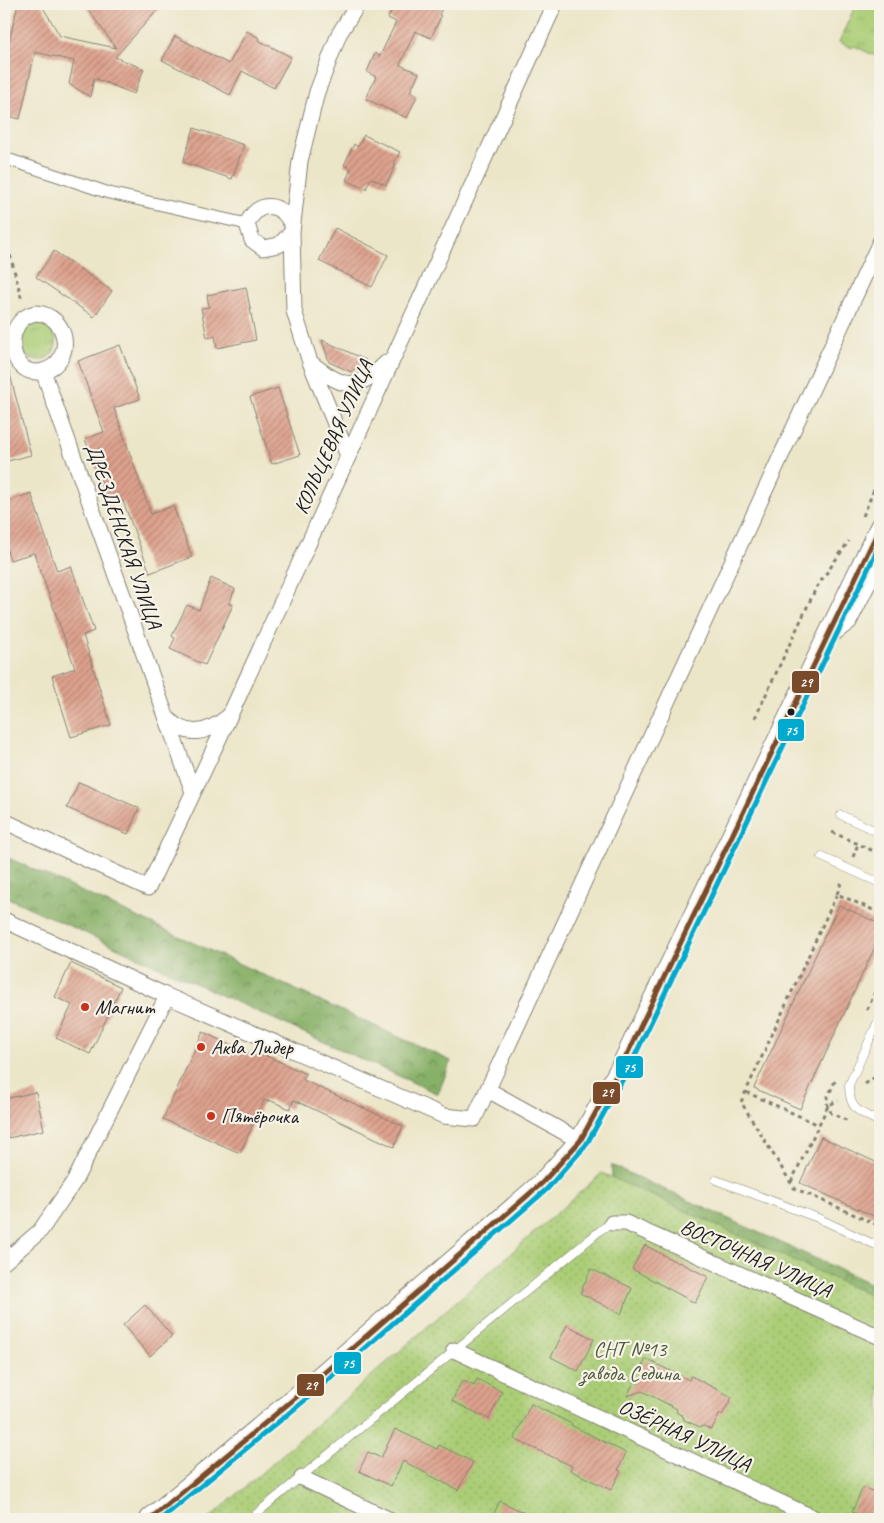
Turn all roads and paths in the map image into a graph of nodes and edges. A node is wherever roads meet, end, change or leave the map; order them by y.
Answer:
1 (358, 4) edge
2 (555, 4) edge
3 (4, 158) edge
4 (247, 224) junction
5 (292, 229) junction
6 (4, 232) edge
7 (880, 242) edge
8 (26, 315) junction
9 (394, 354) junction
10 (310, 362) junction
11 (43, 371) junction
12 (348, 456) junction
13 (880, 475) edge
14 (859, 523) dead end
15 (880, 527) edge
16 (852, 538) dead end
17 (880, 560) edge
18 (828, 638) junction
19 (230, 715) junction
20 (165, 716) junction
21 (755, 718) dead end
22 (193, 792) junction
23 (841, 815) dead end
24 (4, 821) edge
25 (832, 832) dead end
26 (880, 833) edge
27 (880, 854) edge
28 (822, 857) dead end
29 (880, 883) edge
30 (880, 913) edge
31 (4, 920) edge
32 (167, 996) junction
33 (880, 1017) edge
34 (488, 1090) junction
35 (746, 1092) junction
36 (828, 1106) dead end
37 (880, 1122) edge
38 (819, 1125) junction
39 (580, 1141) junction
40 (716, 1180) dead end
41 (791, 1182) junction
42 (612, 1223) joint
43 (880, 1226) edge
44 (880, 1247) edge
45 (4, 1262) edge
46 (880, 1337) edge
47 (454, 1350) junction
48 (302, 1478) junction
49 (150, 1519) edge
50 (250, 1519) edge
51 (388, 1519) edge
52 (816, 1519) edge

1 - 5 street
2 - 9 street, КОЛЬЦЕВАЯ УЛИЦА
3 - 4 street
4 - 5 street
4 - 5 street
5 - 10 street
6 - 8 path
7 - 34 street
8 - 11 street
8 - 11 street
9 - 10 street
9 - 12 street, КОЛЬЦЕВАЯ УЛИЦА
10 - 12 street
11 - 20 street, ДРЕЗДЕНСКАЯ УЛИЦА
12 - 19 street, КОЛЬЦЕВАЯ УЛИЦА
13 - 14 path
15 - 18 street
16 - 21 path
17 - 18 street
18 - 39 street
19 - 20 street
19 - 22 street, КОЛЬЦЕВАЯ УЛИЦА
20 - 22 street, ДРЕЗДЕНСКАЯ УЛИЦА
22 - 24 street, КОЛЬЦЕВАЯ УЛИЦА
23 - 26 lane
25 - 27 path
28 - 29 lane
30 - 35 path
31 - 32 street
32 - 34 street
32 - 45 street
33 - 37 lane
34 - 39 street
35 - 38 path
35 - 41 path
36 - 38 path
38 - 41 path
39 - 49 street
40 - 44 lane
41 - 43 path
42 - 46 street, ВОСТОЧНАЯ УЛИЦА
42 - 47 lane
47 - 48 lane
47 - 52 street, ОЗЁРНАЯ УЛИЦА
48 - 50 lane
48 - 51 street

